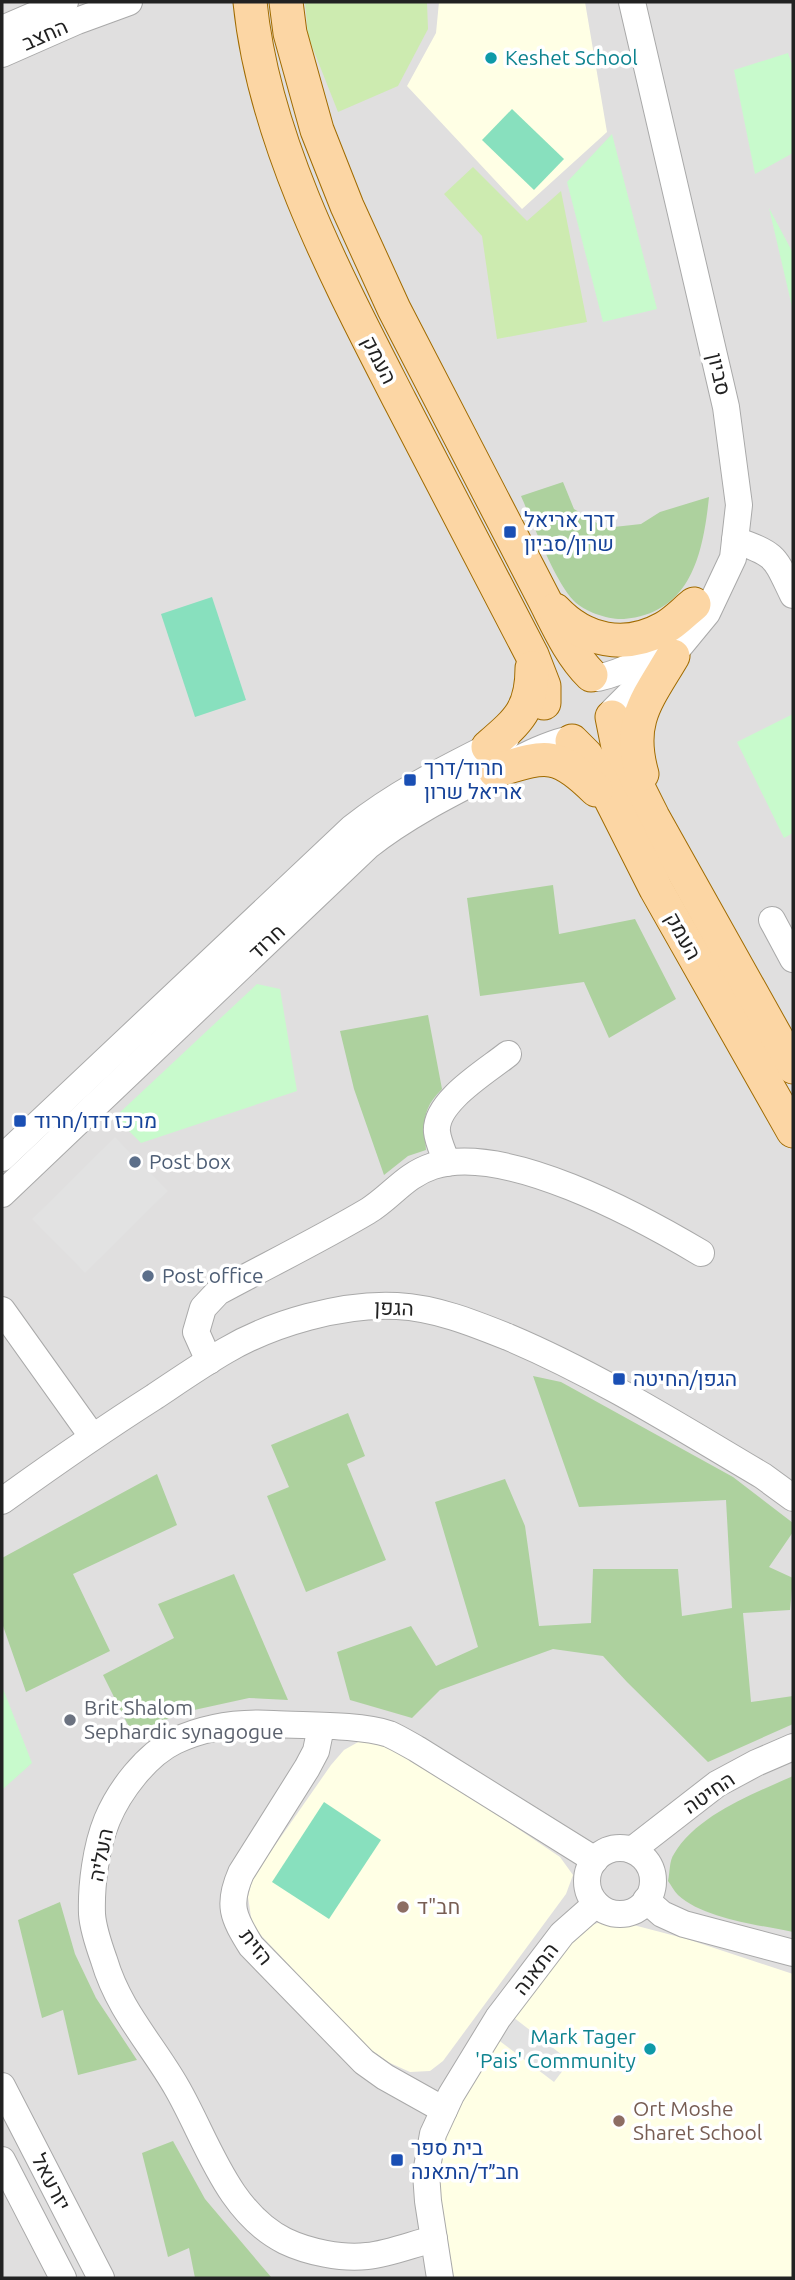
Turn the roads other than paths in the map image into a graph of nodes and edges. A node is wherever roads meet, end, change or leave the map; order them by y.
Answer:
1 (65, 2) edge
2 (129, 2) edge
3 (250, 2) edge
4 (286, 2) edge
5 (616, 2) edge
6 (632, 2) edge
7 (2, 29) edge
8 (2, 54) edge
9 (735, 540) junction
10 (793, 594) edge
11 (543, 597) junction
12 (694, 604) junction
13 (532, 655) junction
14 (673, 656) junction
15 (594, 676) junction
16 (544, 707) junction
17 (612, 714) junction
18 (569, 741) junction
19 (492, 759) junction
20 (616, 811) junction
21 (653, 817) junction
22 (772, 919) dead end
23 (793, 959) edge
24 (508, 1054) dead end
25 (793, 1064) edge
26 (793, 1131) edge
27 (2, 1158) edge
28 (447, 1163) junction
29 (2, 1194) edge
30 (701, 1253) dead end
31 (2, 1310) edge
32 (209, 1361) junction
33 (93, 1436) junction
34 (793, 1498) edge
35 (2, 1502) edge
36 (321, 1727) junction
37 (793, 1747) edge
38 (632, 1850) junction
39 (595, 1860) junction
40 (646, 1900) junction
41 (596, 1904) junction
42 (793, 1953) edge
43 (2, 2086) edge
44 (444, 2110) junction
45 (2, 2160) edge
46 (434, 2239) junction
47 (63, 2278) edge
48 (101, 2278) edge
49 (440, 2278) edge

1 - 7 street, החצב
2 - 8 street, החצב
3 - 13 main road, העמק
4 - 11 main road, העמק
5 - 12 street, סביון
6 - 9 street, סביון
9 - 10 street
9 - 14 street, סביון
11 - 12 main road
11 - 15 main road, העמק
12 - 15 street, סביון
13 - 16 main road, העמק
13 - 19 main road
14 - 17 street, סביון
14 - 21 main road
15 - 16 main road
15 - 17 main road
16 - 18 main road
16 - 19 street, חרוד
17 - 18 main road
17 - 21 main road, העמק
18 - 19 street, חרוד
18 - 20 main road, העמק
19 - 20 main road
19 - 27 street, חרוד
19 - 29 street, חרוד
20 - 26 main road, העמק
21 - 25 main road, העמק
22 - 23 street
24 - 28 street
28 - 30 street
28 - 32 street
31 - 33 street
32 - 33 street, הגפן
32 - 34 street, הגפן
33 - 35 street, הגפן
36 - 39 street, העליה
36 - 44 street, הזית
36 - 46 street, העליה
37 - 38 street, החיטה
38 - 39 street
38 - 40 street
39 - 41 street
40 - 41 street
40 - 42 street
41 - 44 street, התאנה
43 - 48 street, יזרעאל
44 - 46 street, התאנה
45 - 47 street, יזרעאל
46 - 49 street, התאנה

